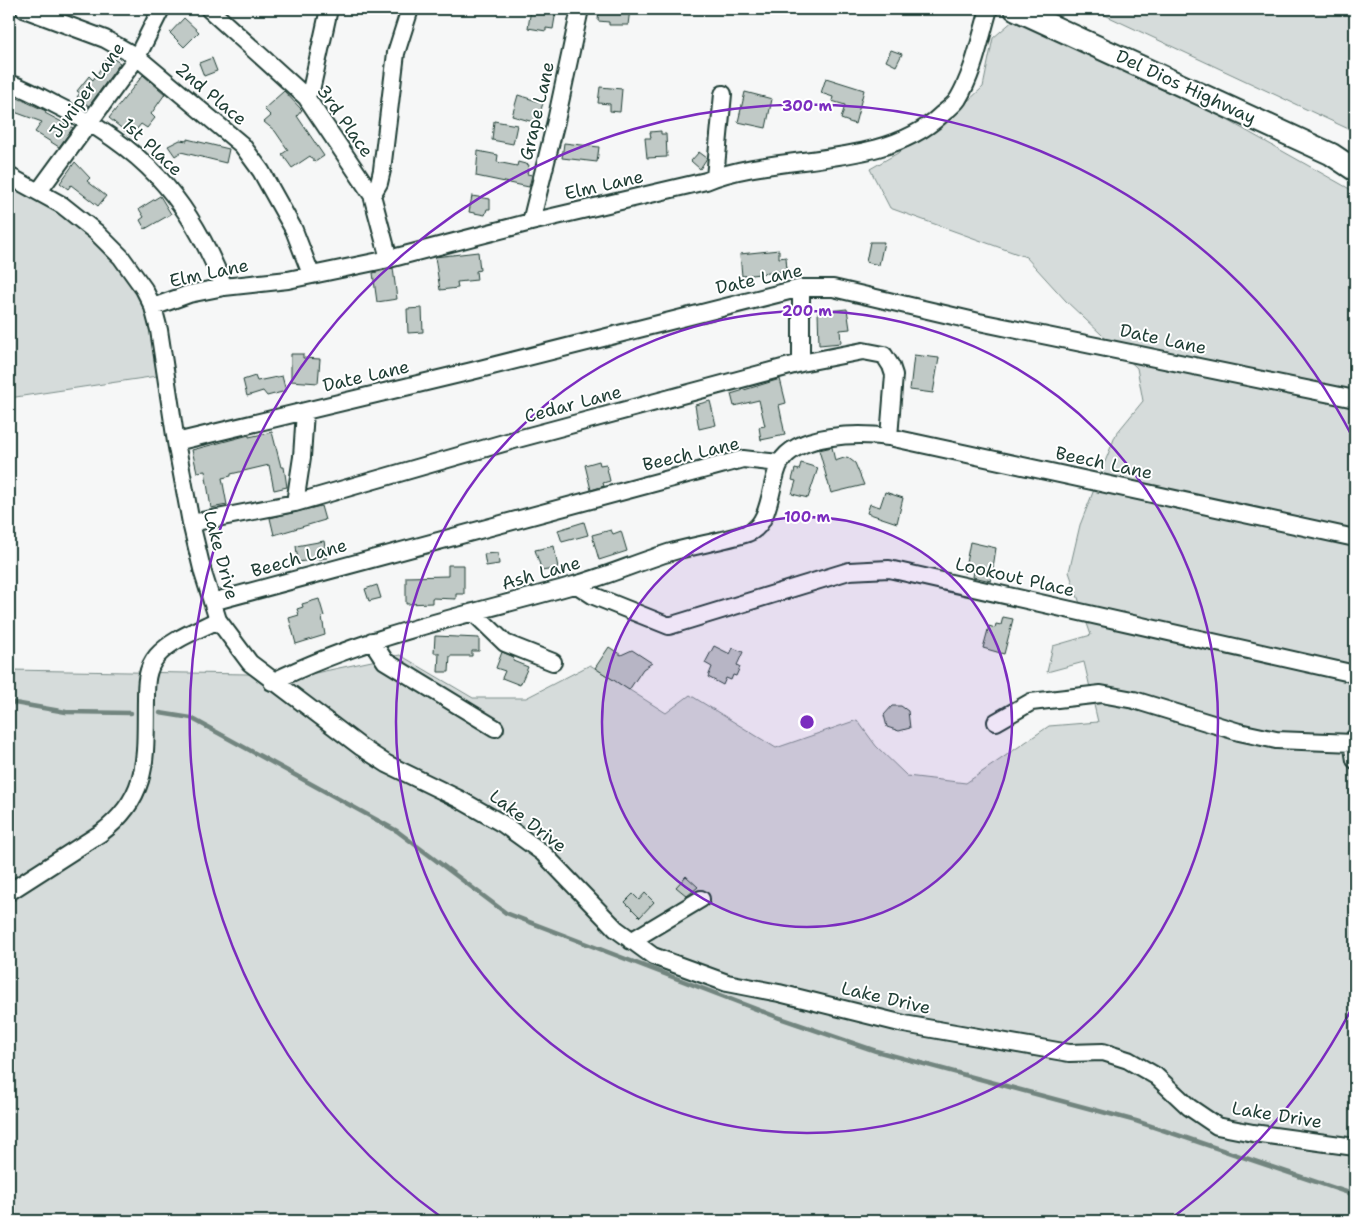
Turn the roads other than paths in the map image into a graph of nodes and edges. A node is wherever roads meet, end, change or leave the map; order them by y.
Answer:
1 (24, 9) edge
2 (161, 9) edge
3 (209, 9) edge
4 (329, 9) edge
5 (410, 9) edge
6 (580, 9) edge
7 (989, 9) edge
8 (1015, 9) edge
9 (137, 58) junction
10 (9, 83) edge
11 (723, 94) dead end
12 (306, 97) junction
13 (90, 121) junction
14 (1355, 170) edge
15 (9, 176) edge
16 (715, 177) junction
17 (38, 191) junction
18 (372, 195) junction
19 (531, 222) junction
20 (389, 259) junction
21 (311, 274) junction
22 (224, 287) junction
23 (801, 288) junction
24 (153, 307) junction
25 (801, 364) junction
26 (1355, 399) edge
27 (305, 411) junction
28 (889, 437) junction
29 (176, 442) junction
30 (779, 463) junction
31 (295, 503) junction
32 (191, 523) junction
33 (1355, 538) edge
34 (577, 585) junction
35 (212, 602) junction
36 (473, 612) junction
37 (218, 620) junction
38 (372, 642) junction
39 (553, 662) dead end
40 (1355, 674) edge
41 (272, 682) junction
42 (996, 722) dead end
43 (495, 728) dead end
44 (1354, 747) edge
45 (9, 892) edge
46 (701, 899) dead end
47 (631, 942) junction
48 (1355, 1147) edge

1 - 9 street, 2nd Place
2 - 9 street, Juniper Lane
3 - 12 street, 3rd Place
4 - 12 street
5 - 18 street
6 - 19 street, Grape Lane
7 - 16 street, Elm Lane
8 - 14 main road, Del Dios Highway
9 - 13 street, Juniper Lane
9 - 21 street, 2nd Place
10 - 13 street, 1st Place
11 - 16 street
12 - 18 street, 3rd Place
13 - 17 street, Juniper Lane
13 - 22 street, 1st Place
15 - 17 street, Lake Drive
16 - 19 street, Elm Lane
17 - 24 street, Lake Drive
18 - 20 street, 3rd Place
19 - 20 street, Elm Lane
20 - 21 street, Elm Lane
21 - 22 street, Elm Lane
22 - 24 street, Elm Lane
23 - 25 street
23 - 26 street, Date Lane
23 - 27 street, Date Lane
24 - 29 street, Lake Drive
25 - 28 street, Cedar Lane
25 - 31 street, Cedar Lane
27 - 29 street, Date Lane
27 - 31 street
28 - 30 street, Beech Lane
28 - 33 street, Beech Lane
29 - 32 street, Lake Drive
30 - 34 street, Ash Lane
30 - 35 street, Beech Lane
31 - 32 street, Cedar Lane
32 - 35 street, Lake Drive
34 - 36 street, Ash Lane
34 - 40 street, Lookout Place
35 - 37 street, Lake Drive
36 - 38 street, Ash Lane
36 - 39 street
37 - 41 street, Lake Drive
37 - 45 street
38 - 41 street, Ash Lane
38 - 43 street
41 - 47 street, Lake Drive
42 - 44 street
46 - 47 street
47 - 48 street, Lake Drive

